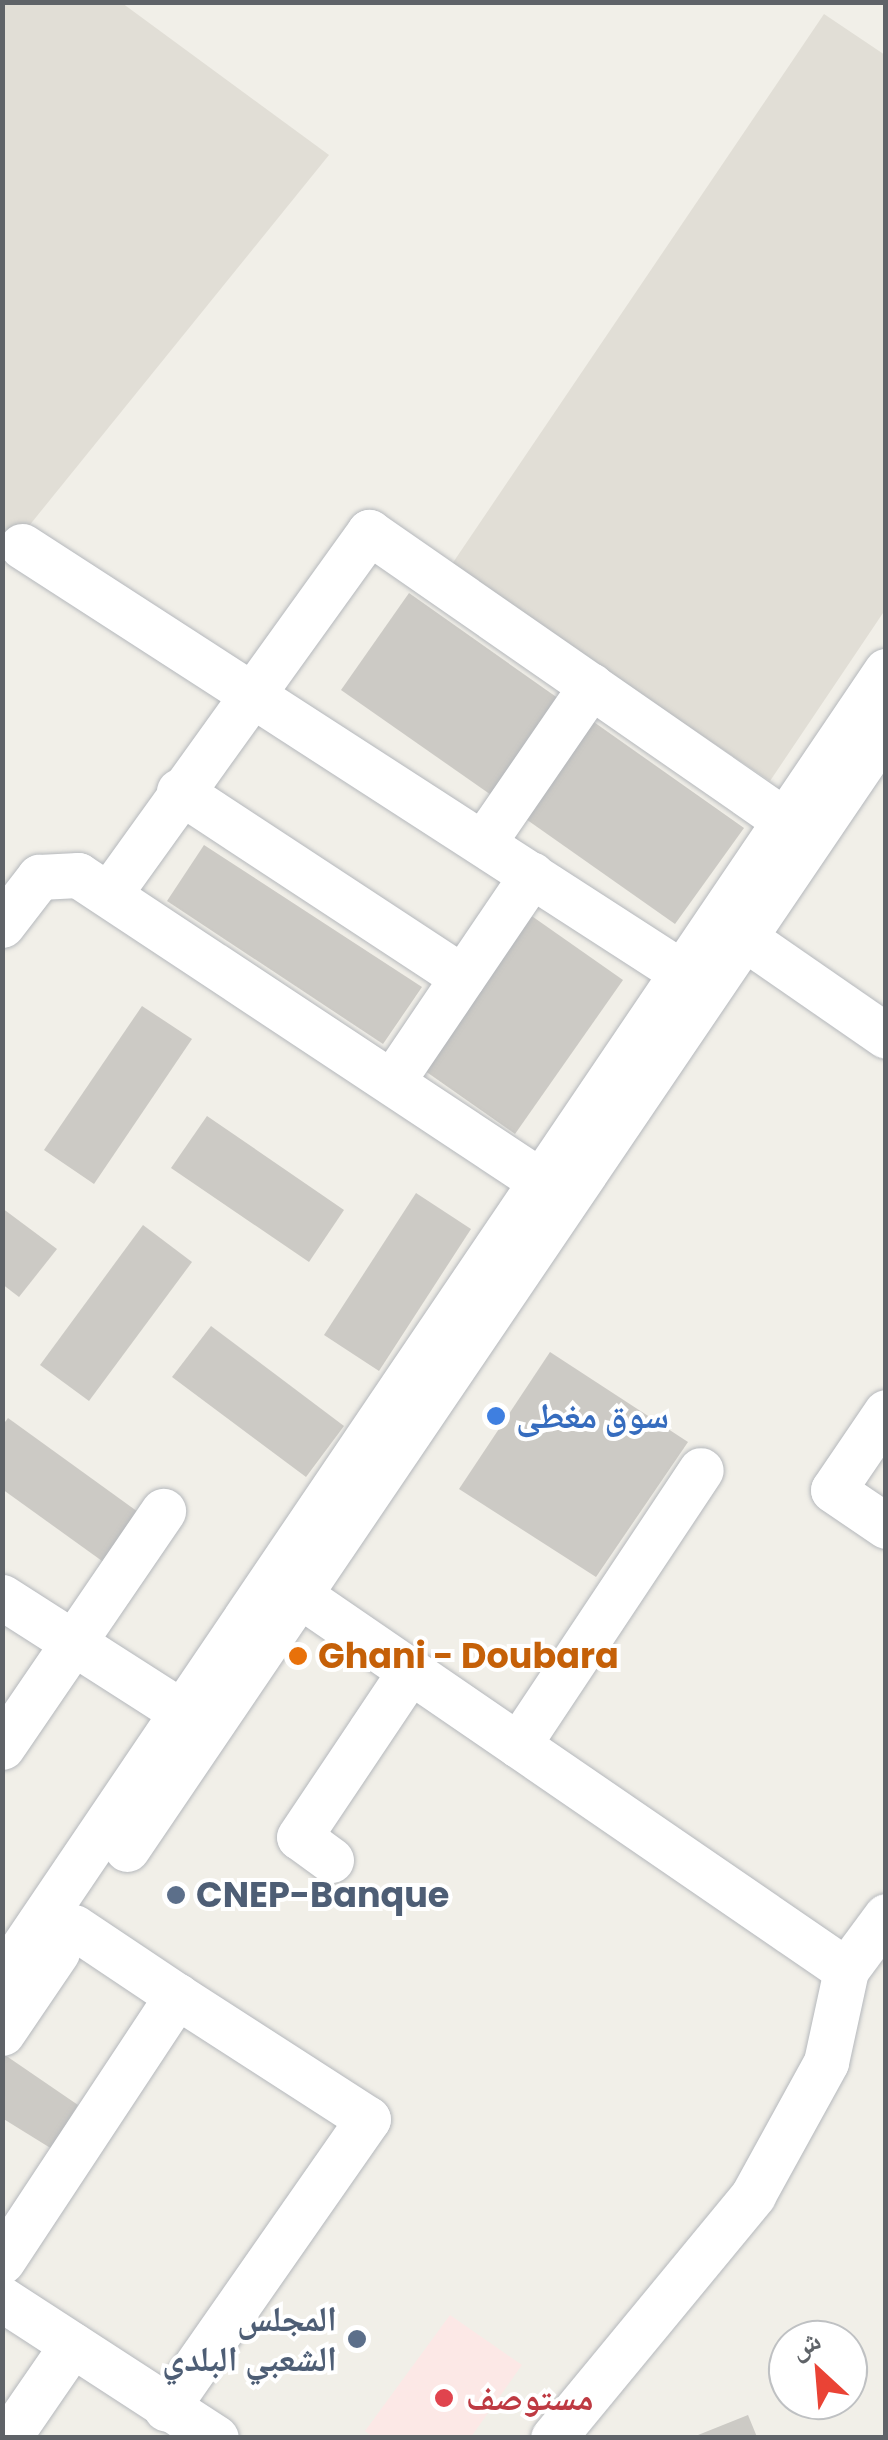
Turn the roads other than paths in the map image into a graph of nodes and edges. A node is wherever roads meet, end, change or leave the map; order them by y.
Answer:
1 (22, 546) dead end
2 (886, 671) edge
3 (591, 686) junction
4 (250, 693) junction
5 (886, 728) edge
6 (179, 791) junction
7 (784, 820) junction
8 (483, 843) junction
9 (532, 876) junction
10 (16, 880) edge
11 (109, 894) junction
12 (2, 925) edge
13 (732, 929) junction
14 (681, 972) junction
15 (462, 977) junction
16 (886, 1036) edge
17 (393, 1080) junction
18 (555, 1190) junction
19 (886, 1412) edge
20 (701, 1470) dead end
21 (162, 1511) dead end
22 (886, 1526) edge
23 (301, 1596) junction
24 (2, 1597) edge
25 (73, 1644) junction
26 (410, 1671) junction
27 (195, 1720) junction
28 (518, 1744) junction
29 (2, 1747) edge
30 (331, 1860) dead end
31 (886, 1916) edge
32 (74, 1927) junction
33 (846, 1970) junction
34 (2, 1978) edge
35 (176, 1996) junction
36 (2, 2033) edge
37 (2, 2261) edge
38 (2, 2299) edge
39 (72, 2345) junction
40 (166, 2410) junction
41 (6, 2436) edge
42 (216, 2438) edge
43 (553, 2438) edge

1 - 4 street
2 - 7 street
3 - 4 street
3 - 7 street
3 - 8 street
4 - 6 street
4 - 8 street
5 - 13 street
6 - 11 street
6 - 15 street
7 - 13 street
8 - 9 street
9 - 14 street
9 - 15 street
10 - 11 street
10 - 12 street
11 - 17 street
13 - 14 street
13 - 16 street
13 - 18 street
14 - 18 street
15 - 17 street
17 - 18 street
18 - 23 street
18 - 27 street
19 - 22 street
20 - 28 street
21 - 25 street
23 - 26 street
23 - 27 street
24 - 25 street
25 - 27 street
25 - 29 street
26 - 28 street
26 - 30 street
27 - 32 street
27 - 34 street
28 - 33 street
31 - 33 street
32 - 35 street
32 - 36 street
33 - 43 street
35 - 37 street
35 - 40 street
38 - 39 street
39 - 40 street
39 - 41 street
40 - 42 street

